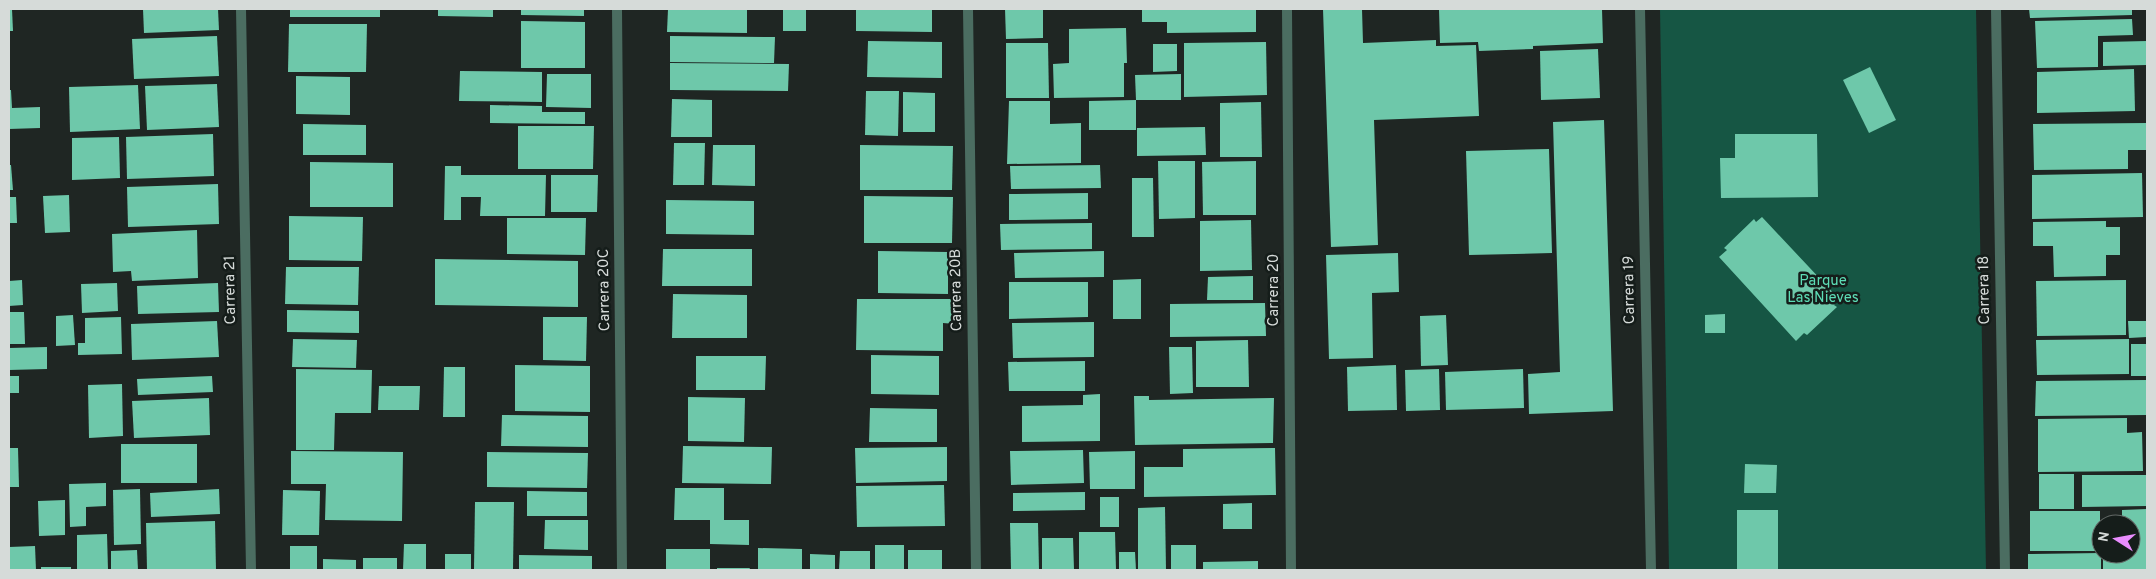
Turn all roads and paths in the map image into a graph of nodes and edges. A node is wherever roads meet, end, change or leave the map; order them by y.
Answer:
1 (241, 9) edge
2 (617, 9) edge
3 (968, 9) edge
4 (1287, 9) edge
5 (1640, 9) edge
6 (1996, 9) edge
7 (251, 570) edge
8 (622, 570) edge
9 (976, 570) edge
10 (1292, 570) edge
11 (1651, 570) edge
12 (2005, 570) edge

1 - 7 street, Carrera 21
2 - 8 street, Carrera 20C
3 - 9 street, Carrera 20B
4 - 10 street, Carrera 20
5 - 11 street, Carrera 19
6 - 12 street, Carrera 18

